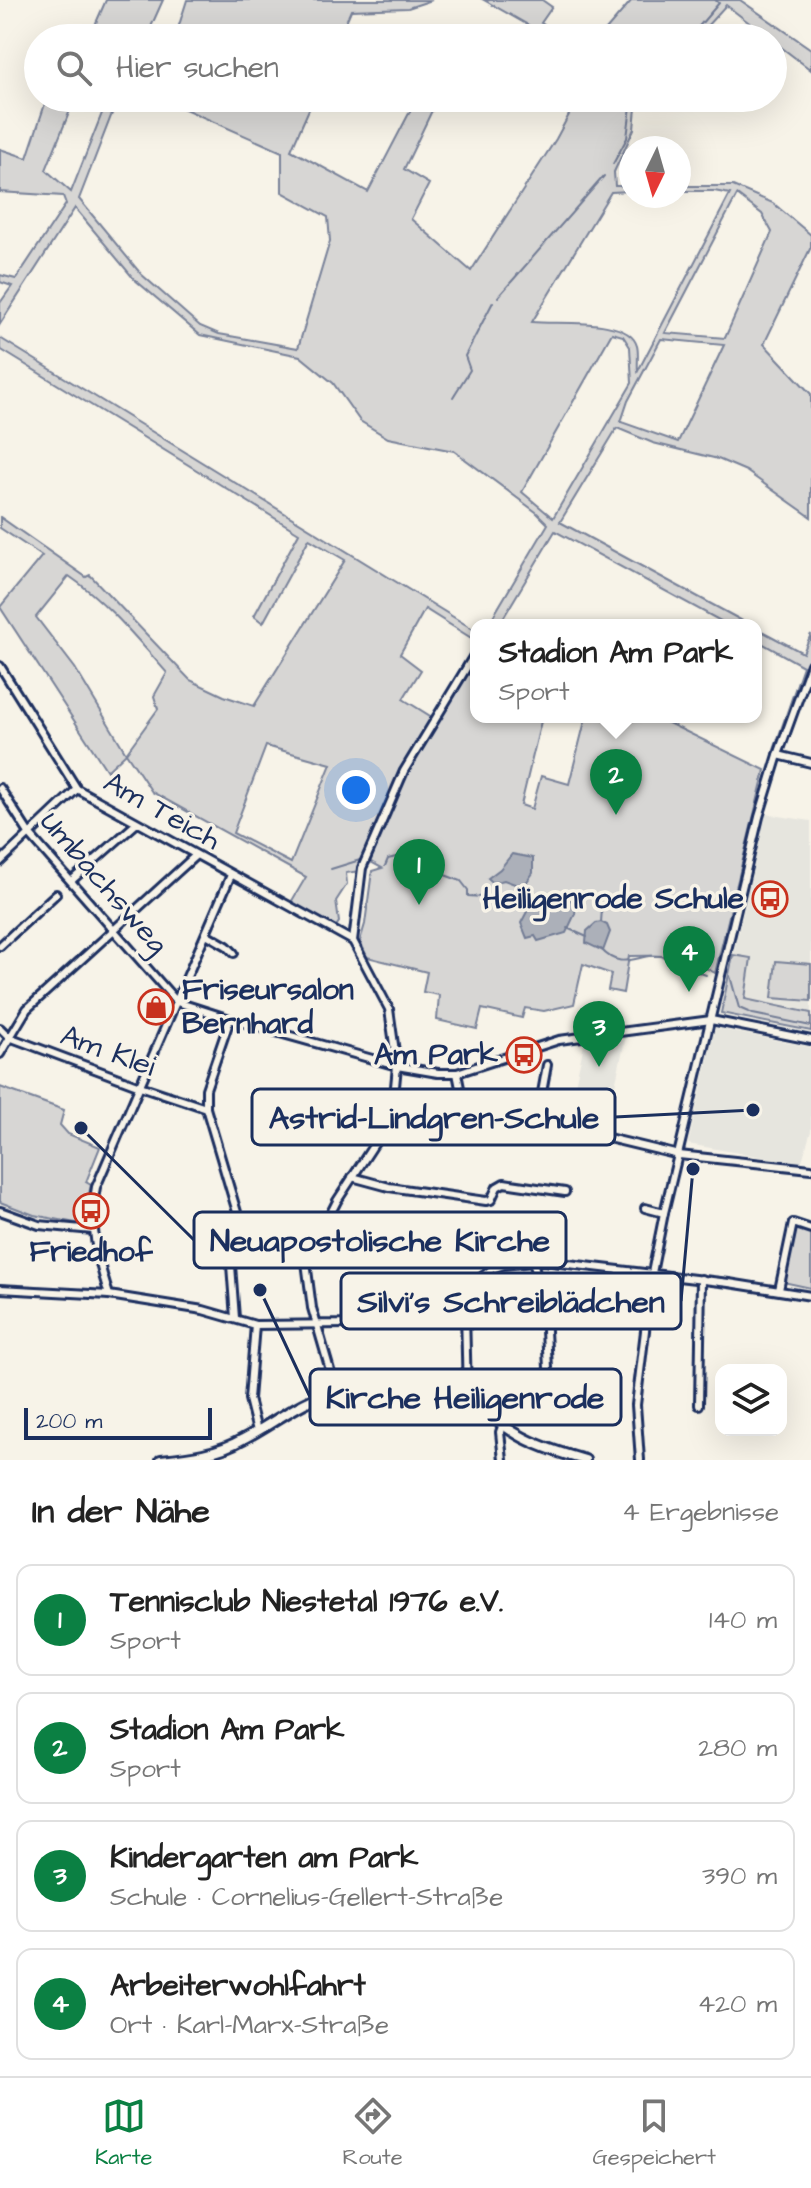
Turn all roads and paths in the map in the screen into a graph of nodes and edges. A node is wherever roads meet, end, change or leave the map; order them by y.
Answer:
1 (470, 662) edge
2 (811, 664) edge
3 (0, 666) edge
4 (810, 675) edge
5 (778, 755) junction
6 (811, 763) edge
7 (0, 788) edge
8 (77, 789) junction
9 (137, 823) junction
10 (30, 835) junction
11 (196, 855) junction
12 (0, 862) edge
13 (231, 875) junction
14 (71, 881) junction
15 (56, 894) dead end
16 (114, 929) junction
17 (206, 934) junction
18 (353, 941) junction
19 (0, 946) edge
20 (234, 953) dead end
21 (177, 1002) junction
22 (230, 1019) junction
23 (711, 1020) junction
24 (0, 1028) edge
25 (9, 1037) junction
26 (811, 1040) edge
27 (0, 1054) edge
28 (547, 1065) dead end
29 (397, 1066) junction
30 (457, 1073) junction
31 (140, 1086) junction
32 (206, 1108) junction
33 (537, 1120) junction
34 (679, 1155) junction
35 (811, 1169) edge
36 (352, 1177) junction
37 (565, 1192) dead end
38 (645, 1208) dead end
39 (0, 1211) edge
40 (664, 1213) junction
41 (811, 1229) edge
42 (93, 1230) junction
43 (245, 1239) junction
44 (533, 1260) junction
45 (306, 1262) junction
46 (652, 1273) junction
47 (701, 1279) junction
48 (0, 1289) edge
49 (779, 1290) junction
50 (109, 1295) junction
51 (811, 1296) edge
52 (465, 1312) junction
53 (235, 1318) junction
54 (255, 1325) junction
55 (318, 1326) junction
56 (548, 1368) dead end
57 (336, 1391) junction
58 (467, 1396) junction
59 (699, 1405) dead end
60 (503, 1424) junction
61 (257, 1431) junction
62 (194, 1458) edge
63 (161, 1460) edge
64 (503, 1460) edge
65 (585, 1460) edge
66 (640, 1460) edge

1 - 18 street
2 - 4 street
3 - 8 street, Am Teich
4 - 5 street
5 - 6 street
5 - 23 street
7 - 10 street, Umbachsweg
8 - 9 street, Am Teich
8 - 10 street
9 - 11 street, Am Teich
9 - 14 street
10 - 12 street
10 - 14 street, Umbachsweg
11 - 13 street, Am Teich
11 - 16 street
13 - 17 street
13 - 18 street, Am Teich
14 - 16 street, Umbachsweg
15 - 19 street
16 - 21 street, Umbachsweg
16 - 25 street
17 - 20 street
17 - 21 street
18 - 29 street
21 - 22 street
21 - 31 street
22 - 29 street
22 - 32 street
23 - 26 street
23 - 30 street
23 - 34 street
24 - 25 street, Am Klei
25 - 27 street
25 - 31 street, Am Klei
28 - 33 street
29 - 30 street
29 - 36 street
30 - 33 street
31 - 32 street, Am Klei
31 - 42 street
32 - 43 street
33 - 34 street
34 - 35 street
34 - 40 street
36 - 37 street
36 - 45 street
38 - 40 street
39 - 42 street
40 - 46 street
41 - 49 street
42 - 50 street
43 - 45 street
43 - 53 street
44 - 46 street
44 - 52 street
44 - 56 street
45 - 55 street
46 - 47 street
46 - 66 street
47 - 49 street
47 - 59 street
48 - 50 street
49 - 51 street
50 - 53 street
52 - 55 street
52 - 58 street
53 - 54 street
54 - 55 street
54 - 61 street
55 - 57 street
57 - 58 main road
57 - 61 main road
58 - 60 main road
60 - 64 street
60 - 65 main road
61 - 62 main road
62 - 63 main road

